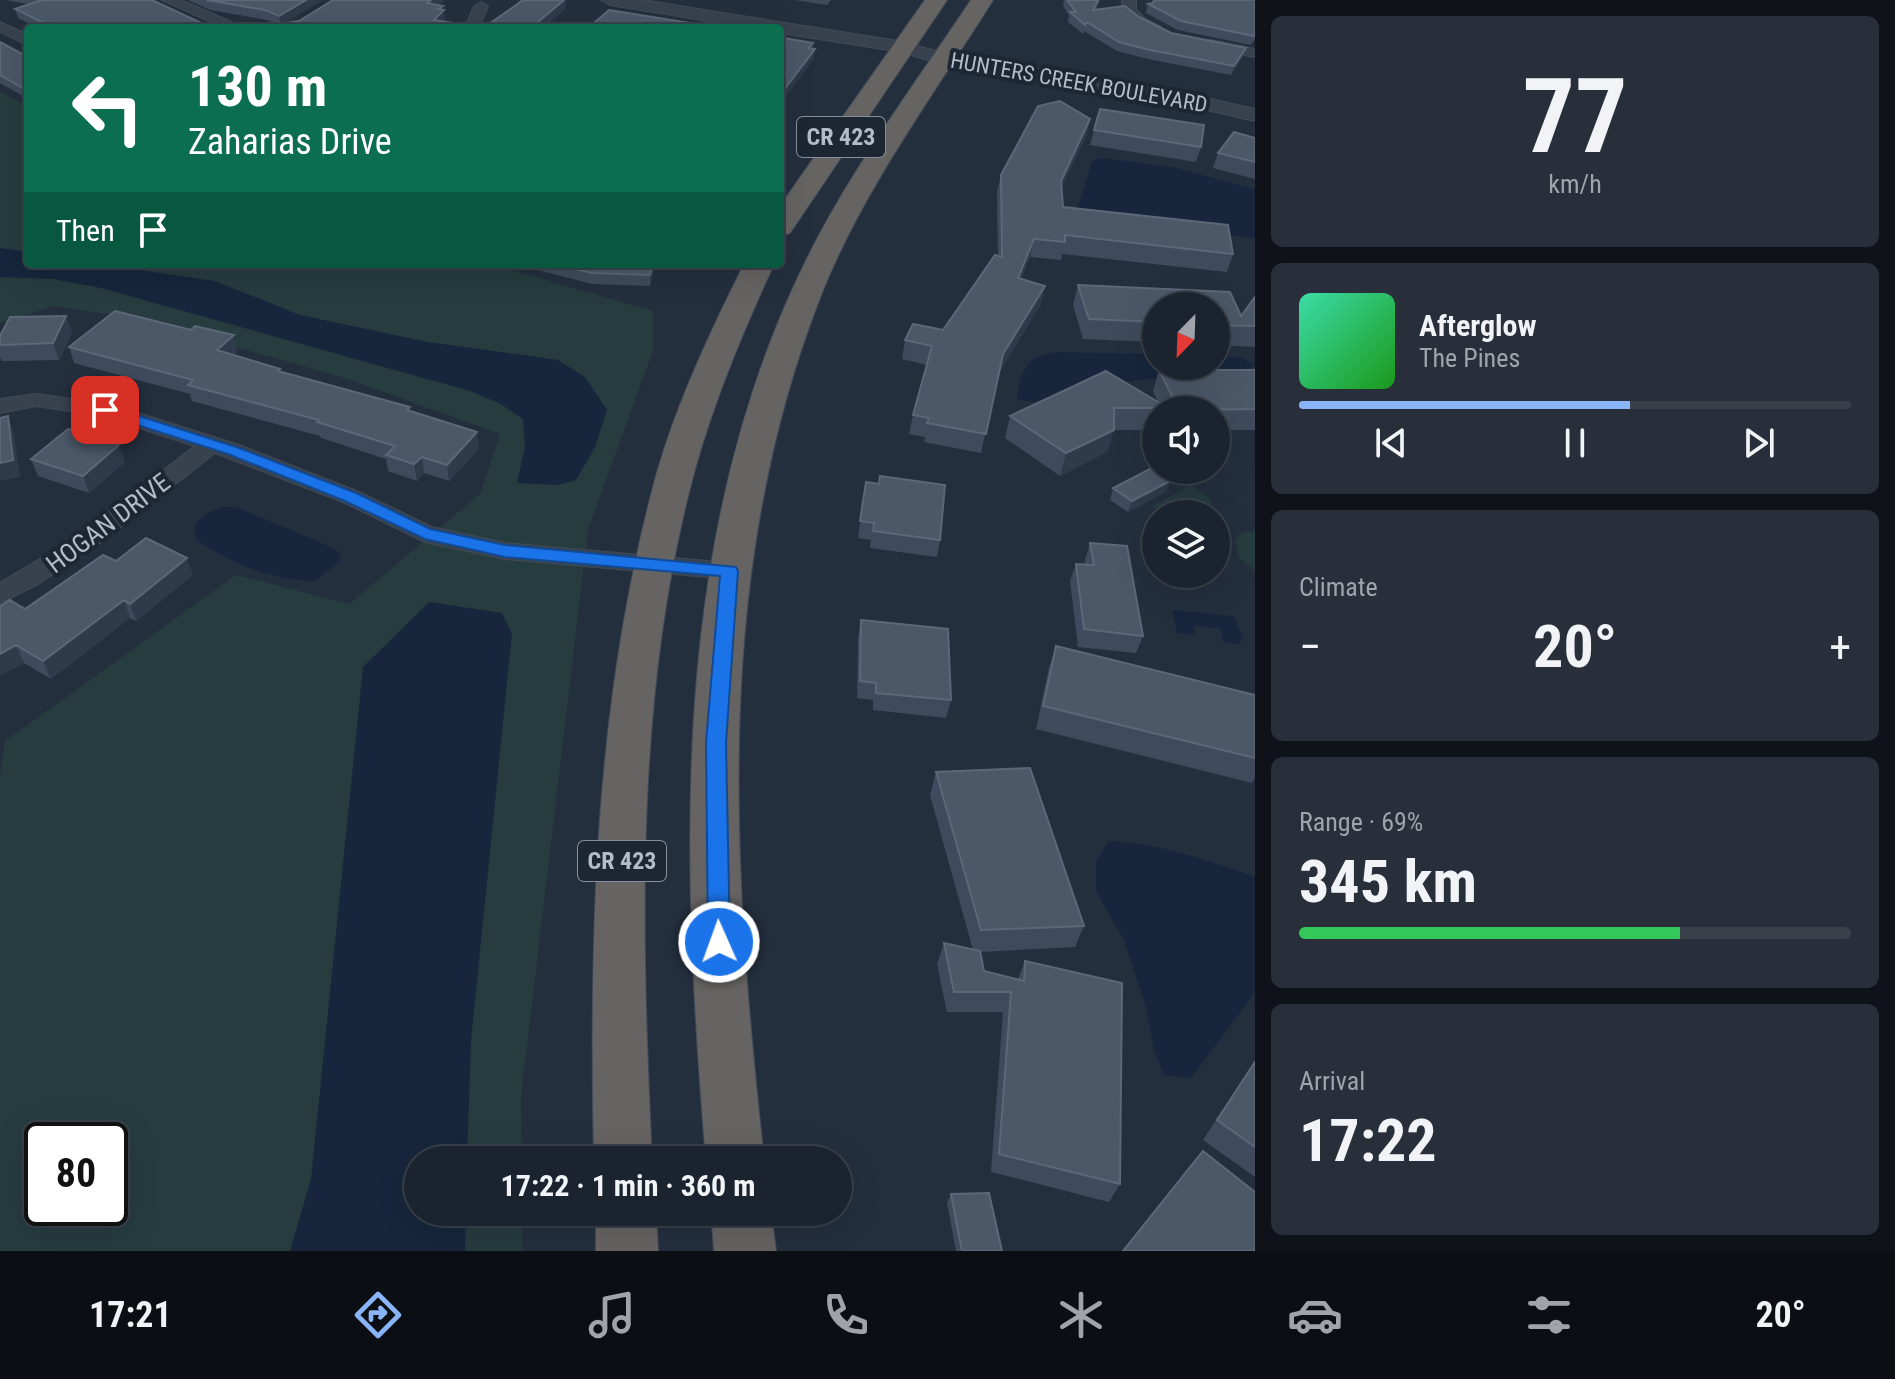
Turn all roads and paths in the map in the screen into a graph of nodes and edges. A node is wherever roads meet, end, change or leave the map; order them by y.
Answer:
1 (169, 0) edge
2 (610, 0) edge
3 (936, 0) edge
4 (982, 0) edge
5 (1129, 0) edge
6 (641, 2) edge
7 (481, 6) dead end
8 (228, 24) edge
9 (474, 24) edge
10 (770, 24) edge
11 (0, 26) edge
12 (784, 26) edge
13 (1168, 34) edge
14 (24, 39) edge
15 (1189, 40) edge
16 (904, 47) junction
17 (948, 53) junction
18 (1255, 53) edge
19 (1255, 101) edge
20 (1255, 115) edge
21 (784, 221) edge
22 (757, 268) edge
23 (0, 406) edge
24 (212, 444) junction
25 (654, 563) junction
26 (730, 571) junction
27 (0, 594) edge
28 (622, 1146) edge
29 (734, 1146) edge
30 (626, 1226) edge
31 (742, 1226) edge
32 (627, 1251) edge
33 (745, 1251) edge

1 - 8 street
2 - 6 street, HUNTERS CREEK BOULEVARD
3 - 16 highway, CR 423
4 - 17 highway, CR 423
5 - 13 street
6 - 10 street, HUNTERS CREEK BOULEVARD
7 - 9 street
11 - 14 street
12 - 16 street, HUNTERS CREEK BOULEVARD
15 - 18 street
16 - 17 street, HUNTERS CREEK BOULEVARD
16 - 21 highway, CR 423
17 - 19 street, HUNTERS CREEK BOULEVARD
17 - 20 street, HUNTERS CREEK BOULEVARD
17 - 26 highway, CR 423
22 - 25 highway, CR 423
23 - 24 street
24 - 25 street
24 - 27 street, HOGAN DRIVE
25 - 26 street
25 - 28 highway, CR 423
26 - 29 highway, CR 423
30 - 32 highway
31 - 33 highway

